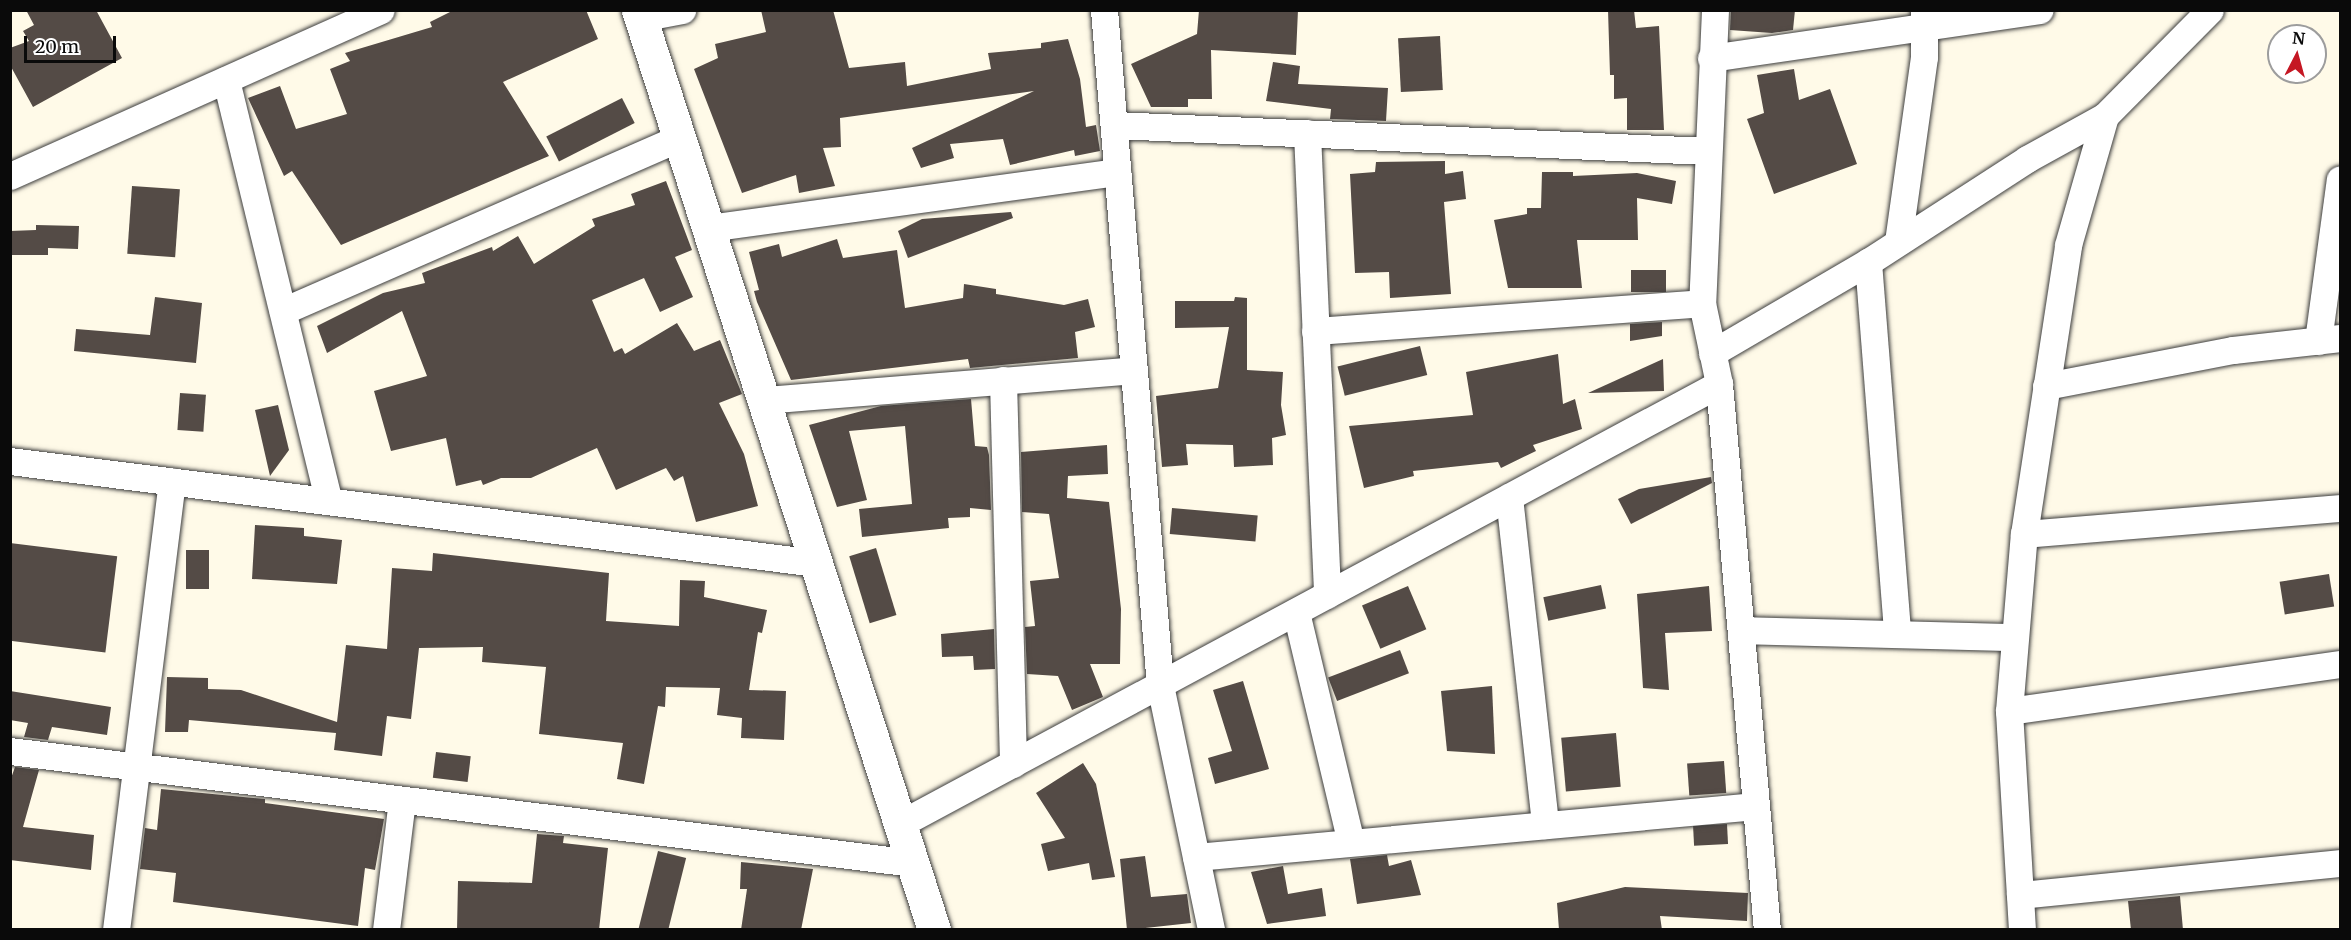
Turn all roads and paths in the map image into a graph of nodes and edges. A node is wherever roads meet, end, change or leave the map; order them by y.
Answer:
1 (381, 10) edge
2 (682, 10) edge
3 (1104, 10) edge
4 (1715, 10) edge
5 (2040, 10) edge
6 (2209, 11) edge
7 (639, 14) edge
8 (1924, 19) edge
9 (1711, 58) junction
10 (226, 80) junction
11 (2105, 116) junction
12 (1114, 125) junction
13 (1307, 133) junction
14 (679, 138) junction
15 (1707, 151) junction
16 (1117, 172) junction
17 (10, 176) edge
18 (2340, 179) edge
19 (708, 228) junction
20 (1898, 243) junction
21 (1868, 262) junction
22 (1702, 303) junction
23 (283, 311) junction
24 (1315, 331) junction
25 (2329, 340) edge
26 (1713, 353) junction
27 (1134, 370) junction
28 (1003, 380) junction
29 (1719, 384) junction
30 (2046, 386) junction
31 (764, 400) junction
32 (10, 461) edge
33 (172, 481) junction
34 (1509, 497) junction
35 (329, 501) junction
36 (2340, 508) edge
37 (2024, 534) junction
38 (816, 563) junction
39 (1327, 595) junction
40 (1296, 612) junction
41 (1741, 630) junction
42 (1898, 633) junction
43 (2013, 637) junction
44 (2340, 664) edge
45 (1160, 685) junction
46 (2009, 711) junction
47 (10, 751) edge
48 (1013, 764) junction
49 (136, 767) junction
50 (402, 800) junction
51 (1756, 806) junction
52 (900, 825) junction
53 (1545, 825) junction
54 (1351, 843) junction
55 (1196, 856) junction
56 (2340, 862) edge
57 (913, 863) junction
58 (2020, 895) junction
59 (116, 930) edge
60 (386, 930) edge
61 (934, 930) edge
62 (1211, 930) edge
63 (1767, 930) edge
64 (2022, 930) edge

1 - 10 street
2 - 7 street
3 - 12 street
4 - 9 street
5 - 8 street
6 - 11 street
7 - 14 street
8 - 9 street
8 - 20 street
9 - 15 street
10 - 17 street
10 - 23 street
11 - 20 street
11 - 30 street
12 - 13 street
12 - 16 street
13 - 15 street
13 - 24 street
14 - 19 street
14 - 23 street
15 - 22 street
16 - 19 street
16 - 27 street
18 - 25 street
19 - 31 street
20 - 21 street
21 - 26 street
21 - 42 street
22 - 24 street
22 - 26 street
23 - 35 street
24 - 39 street
25 - 30 street
26 - 29 street
27 - 28 street
27 - 45 street
28 - 31 street
28 - 48 street
29 - 34 street
29 - 41 street
30 - 37 street
31 - 38 street
32 - 33 street
33 - 35 street
33 - 49 street
34 - 39 street
34 - 53 street
35 - 38 street
36 - 37 street
37 - 43 street
38 - 52 street
39 - 40 street
40 - 45 street
40 - 54 street
41 - 42 street
41 - 51 street
42 - 43 street
43 - 46 street
44 - 46 street
45 - 48 street
45 - 55 street
46 - 58 street
47 - 49 street
48 - 52 street
49 - 50 street
49 - 59 street
50 - 57 street
50 - 60 street
51 - 53 street
51 - 63 street
52 - 57 street
53 - 54 street
54 - 55 street
55 - 62 street
56 - 58 street
57 - 61 street
58 - 64 street

